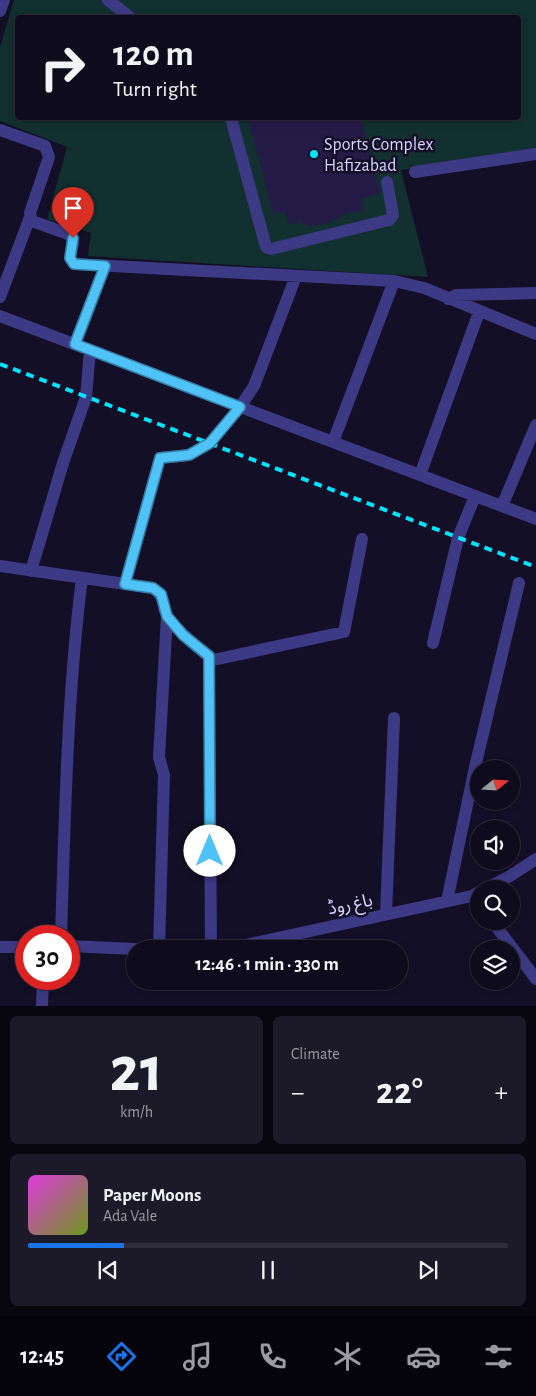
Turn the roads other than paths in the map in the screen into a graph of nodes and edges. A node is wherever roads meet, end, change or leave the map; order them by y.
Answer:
1 (4, 0) edge
2 (108, 0) edge
3 (0, 11) edge
4 (127, 15) edge
5 (232, 120) edge
6 (0, 130) edge
7 (536, 154) edge
8 (415, 172) dead end
9 (387, 182) dead end
10 (30, 217) junction
11 (105, 266) junction
12 (296, 276) junction
13 (394, 281) junction
14 (536, 293) edge
15 (0, 296) edge
16 (448, 299) junction
17 (480, 312) junction
18 (0, 316) edge
19 (536, 334) edge
20 (75, 344) junction
21 (90, 350) junction
22 (240, 407) junction
23 (536, 425) edge
24 (333, 442) junction
25 (420, 475) junction
26 (475, 496) junction
27 (502, 506) junction
28 (536, 519) edge
29 (362, 539) dead end
30 (0, 566) edge
31 (30, 571) junction
32 (82, 578) junction
33 (519, 583) dead end
34 (125, 584) junction
35 (167, 616) junction
36 (433, 643) dead end
37 (209, 656) junction
38 (394, 718) dead end
39 (536, 859) edge
40 (502, 880) edge
41 (470, 898) edge
42 (447, 901) junction
43 (386, 914) junction
44 (61, 925) edge
45 (499, 930) edge
46 (159, 940) edge
47 (211, 940) edge
48 (268, 940) edge
49 (80, 946) edge
50 (0, 947) edge
51 (15, 947) edge
52 (126, 949) edge
53 (536, 979) edge
54 (42, 990) edge
55 (42, 1006) edge

1 - 3 street
2 - 4 street
5 - 9 street
6 - 10 street
7 - 8 street
10 - 11 street
10 - 15 street
11 - 12 street
11 - 20 street
12 - 13 street
12 - 22 street
13 - 16 street
13 - 24 street
14 - 16 street
16 - 17 street
17 - 19 street
17 - 25 street
18 - 20 street
20 - 21 street
21 - 22 street
21 - 31 street
22 - 24 street
22 - 34 street
23 - 27 street
24 - 25 street
25 - 26 street
26 - 27 street
26 - 36 street
27 - 28 street
29 - 37 street
30 - 31 street
31 - 32 street
32 - 34 street
32 - 44 street
33 - 42 street
34 - 35 street
35 - 37 street
35 - 46 street
37 - 47 street
38 - 43 street
39 - 40 street
41 - 42 street, باغ روڈ
42 - 43 street, باغ روڈ
43 - 48 street, باغ روڈ
45 - 53 street
49 - 52 street
50 - 51 street
54 - 55 street

